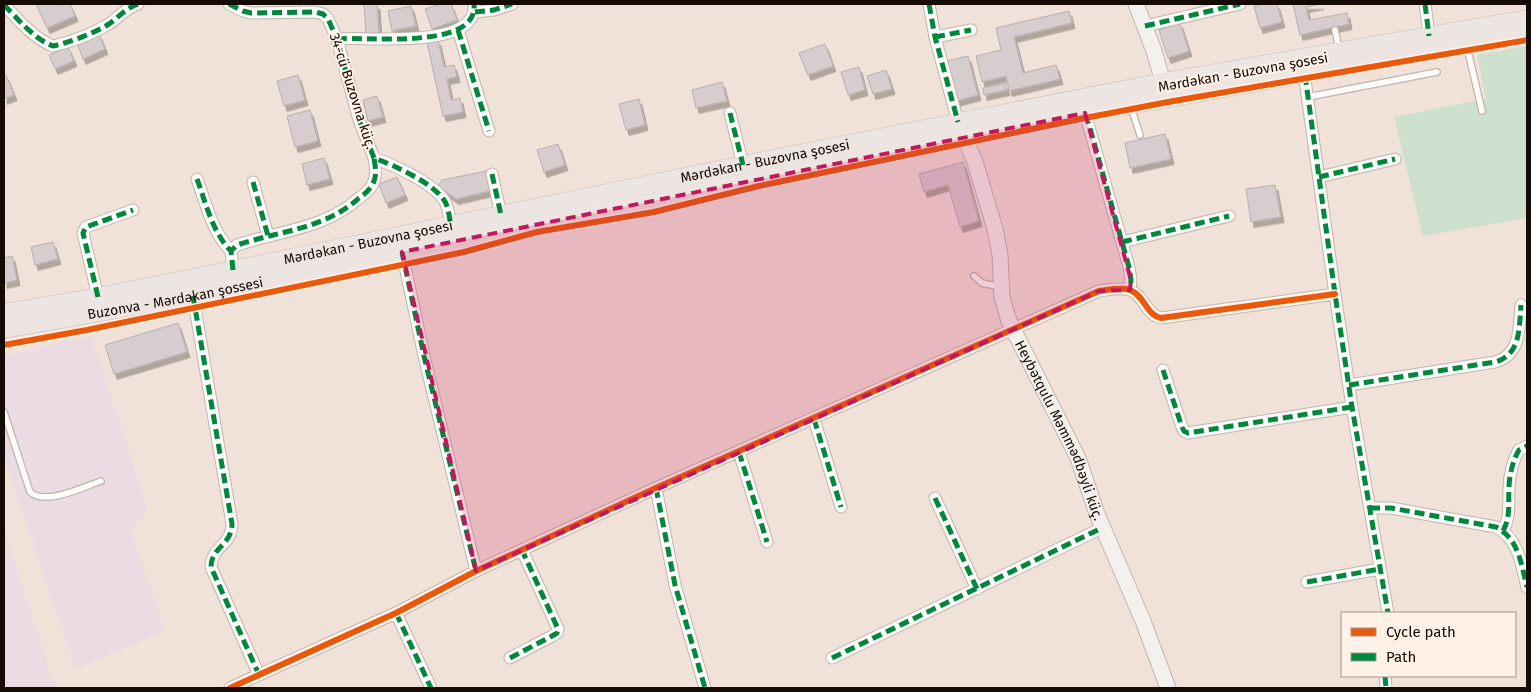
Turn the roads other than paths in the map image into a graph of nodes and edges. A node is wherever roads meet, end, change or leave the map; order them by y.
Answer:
1 (138, 4) edge
2 (229, 4) edge
3 (512, 4) edge
4 (929, 4) edge
5 (1136, 4) edge
6 (1240, 4) edge
7 (1424, 4) edge
8 (4, 5) edge
9 (475, 8) edge
10 (1527, 18) edge
11 (1145, 26) junction
12 (458, 30) junction
13 (971, 30) dead end
14 (1335, 30) dead end
15 (1527, 34) edge
16 (1429, 36) junction
17 (935, 37) junction
18 (337, 39) junction
19 (1467, 44) junction
20 (1340, 51) junction
21 (1437, 72) dead end
22 (1304, 73) junction
23 (1163, 82) junction
24 (1308, 97) junction
25 (1130, 105) junction
26 (1482, 110) dead end
27 (730, 113) dead end
28 (1085, 113) junction
29 (961, 130) junction
30 (489, 131) dead end
31 (1140, 135) dead end
32 (374, 158) junction
33 (1395, 159) dead end
34 (743, 165) junction
35 (492, 174) dead end
36 (1318, 177) junction
37 (197, 179) dead end
38 (253, 182) dead end
39 (133, 210) dead end
40 (501, 215) junction
41 (1229, 216) dead end
42 (451, 226) junction
43 (268, 236) junction
44 (1122, 242) junction
45 (230, 251) junction
46 (402, 252) junction
47 (233, 270) junction
48 (974, 276) dead end
49 (1001, 287) junction
50 (1130, 290) junction
51 (1335, 294) junction
52 (192, 296) junction
53 (98, 297) junction
54 (1521, 306) dead end
55 (4, 312) edge
56 (4, 329) edge
57 (1013, 330) junction
58 (1163, 370) dead end
59 (1349, 385) junction
60 (1352, 407) junction
61 (4, 412) edge
62 (814, 419) junction
63 (1527, 446) edge
64 (738, 452) junction
65 (101, 481) dead end
66 (656, 488) junction
67 (935, 498) dead end
68 (841, 507) dead end
69 (1370, 508) junction
70 (1102, 528) junction
71 (1504, 530) junction
72 (766, 542) dead end
73 (522, 550) junction
74 (1380, 569) junction
75 (476, 572) junction
76 (1308, 582) dead end
77 (1527, 587) edge
78 (977, 590) junction
79 (1388, 612) edge
80 (396, 613) junction
81 (510, 658) dead end
82 (832, 658) dead end
83 (259, 676) junction
84 (230, 688) edge
85 (431, 688) edge
86 (705, 688) edge
87 (1168, 688) edge

1 - 8 street
2 - 18 street, 34-cü Buzovna küç.
3 - 9 street
4 - 17 street
5 - 11 street
6 - 11 street
7 - 16 street
9 - 12 street
10 - 16 main road, Mərdəkan - Buzovna şosesi
11 - 23 street
12 - 18 street
12 - 30 street
13 - 17 street
14 - 20 lane
15 - 19 main road, Mərdəkan - Buzovna şosesi
16 - 20 main road, Mərdəkan - Buzovna şosesi
17 - 29 street
18 - 32 street, 34-cü Buzovna küç.
19 - 22 main road, Mərdəkan - Buzovna şosesi
19 - 26 lane
20 - 23 main road, Mərdəkan - Buzovna şosesi
21 - 24 lane
22 - 24 street
22 - 25 main road, Mərdəkan - Buzovna şosesi
23 - 29 main road, Mərdəkan - Buzovna şosesi
24 - 36 street
25 - 28 main road, Mərdəkan - Buzovna şosesi
25 - 31 lane
27 - 34 street
28 - 29 main road, Mərdəkan - Buzovna şosesi
28 - 44 street
29 - 34 main road, Mərdəkan - Buzovna şosesi
29 - 46 main road, Buzonva - Mərdəkan şossesi
29 - 49 street, Heybətqulu Məmmədbəyli küç.
32 - 42 street, 34-cü Buzovna küç.
32 - 43 street
33 - 36 street
34 - 40 main road, Mərdəkan - Buzovna şosesi
35 - 40 street
36 - 51 street
37 - 45 street
38 - 43 street
39 - 53 street
40 - 42 main road, Mərdəkan - Buzovna şosesi
41 - 44 street
42 - 47 main road, Mərdəkan - Buzovna şosesi
43 - 45 street
44 - 50 street
45 - 47 street
46 - 52 main road, Buzonva - Mərdəkan şossesi
46 - 75 street
47 - 53 main road, Mərdəkan - Buzovna şosesi
48 - 49 lane
49 - 57 street, Heybətqulu Məmmədbəyli küç.
50 - 51 street
50 - 57 street
51 - 59 street
52 - 56 main road, Buzonva - Mərdəkan şossesi
52 - 83 street
53 - 55 main road, Mərdəkan - Buzovna şosesi
54 - 59 street
57 - 62 street
57 - 70 street, Heybətqulu Məmmədbəyli küç.
58 - 60 street
59 - 60 street
60 - 69 street
61 - 65 lane
62 - 64 street
62 - 68 street
63 - 71 street
64 - 66 street
64 - 72 street
66 - 73 street
66 - 86 street
67 - 78 street
69 - 71 street
69 - 74 street
70 - 78 street
70 - 87 street, Heybətqulu Məmmədbəyli küç.
71 - 77 street
73 - 75 street
73 - 81 street
74 - 76 street
74 - 79 street
75 - 80 street
78 - 82 street
80 - 83 street
80 - 85 street
83 - 84 street

